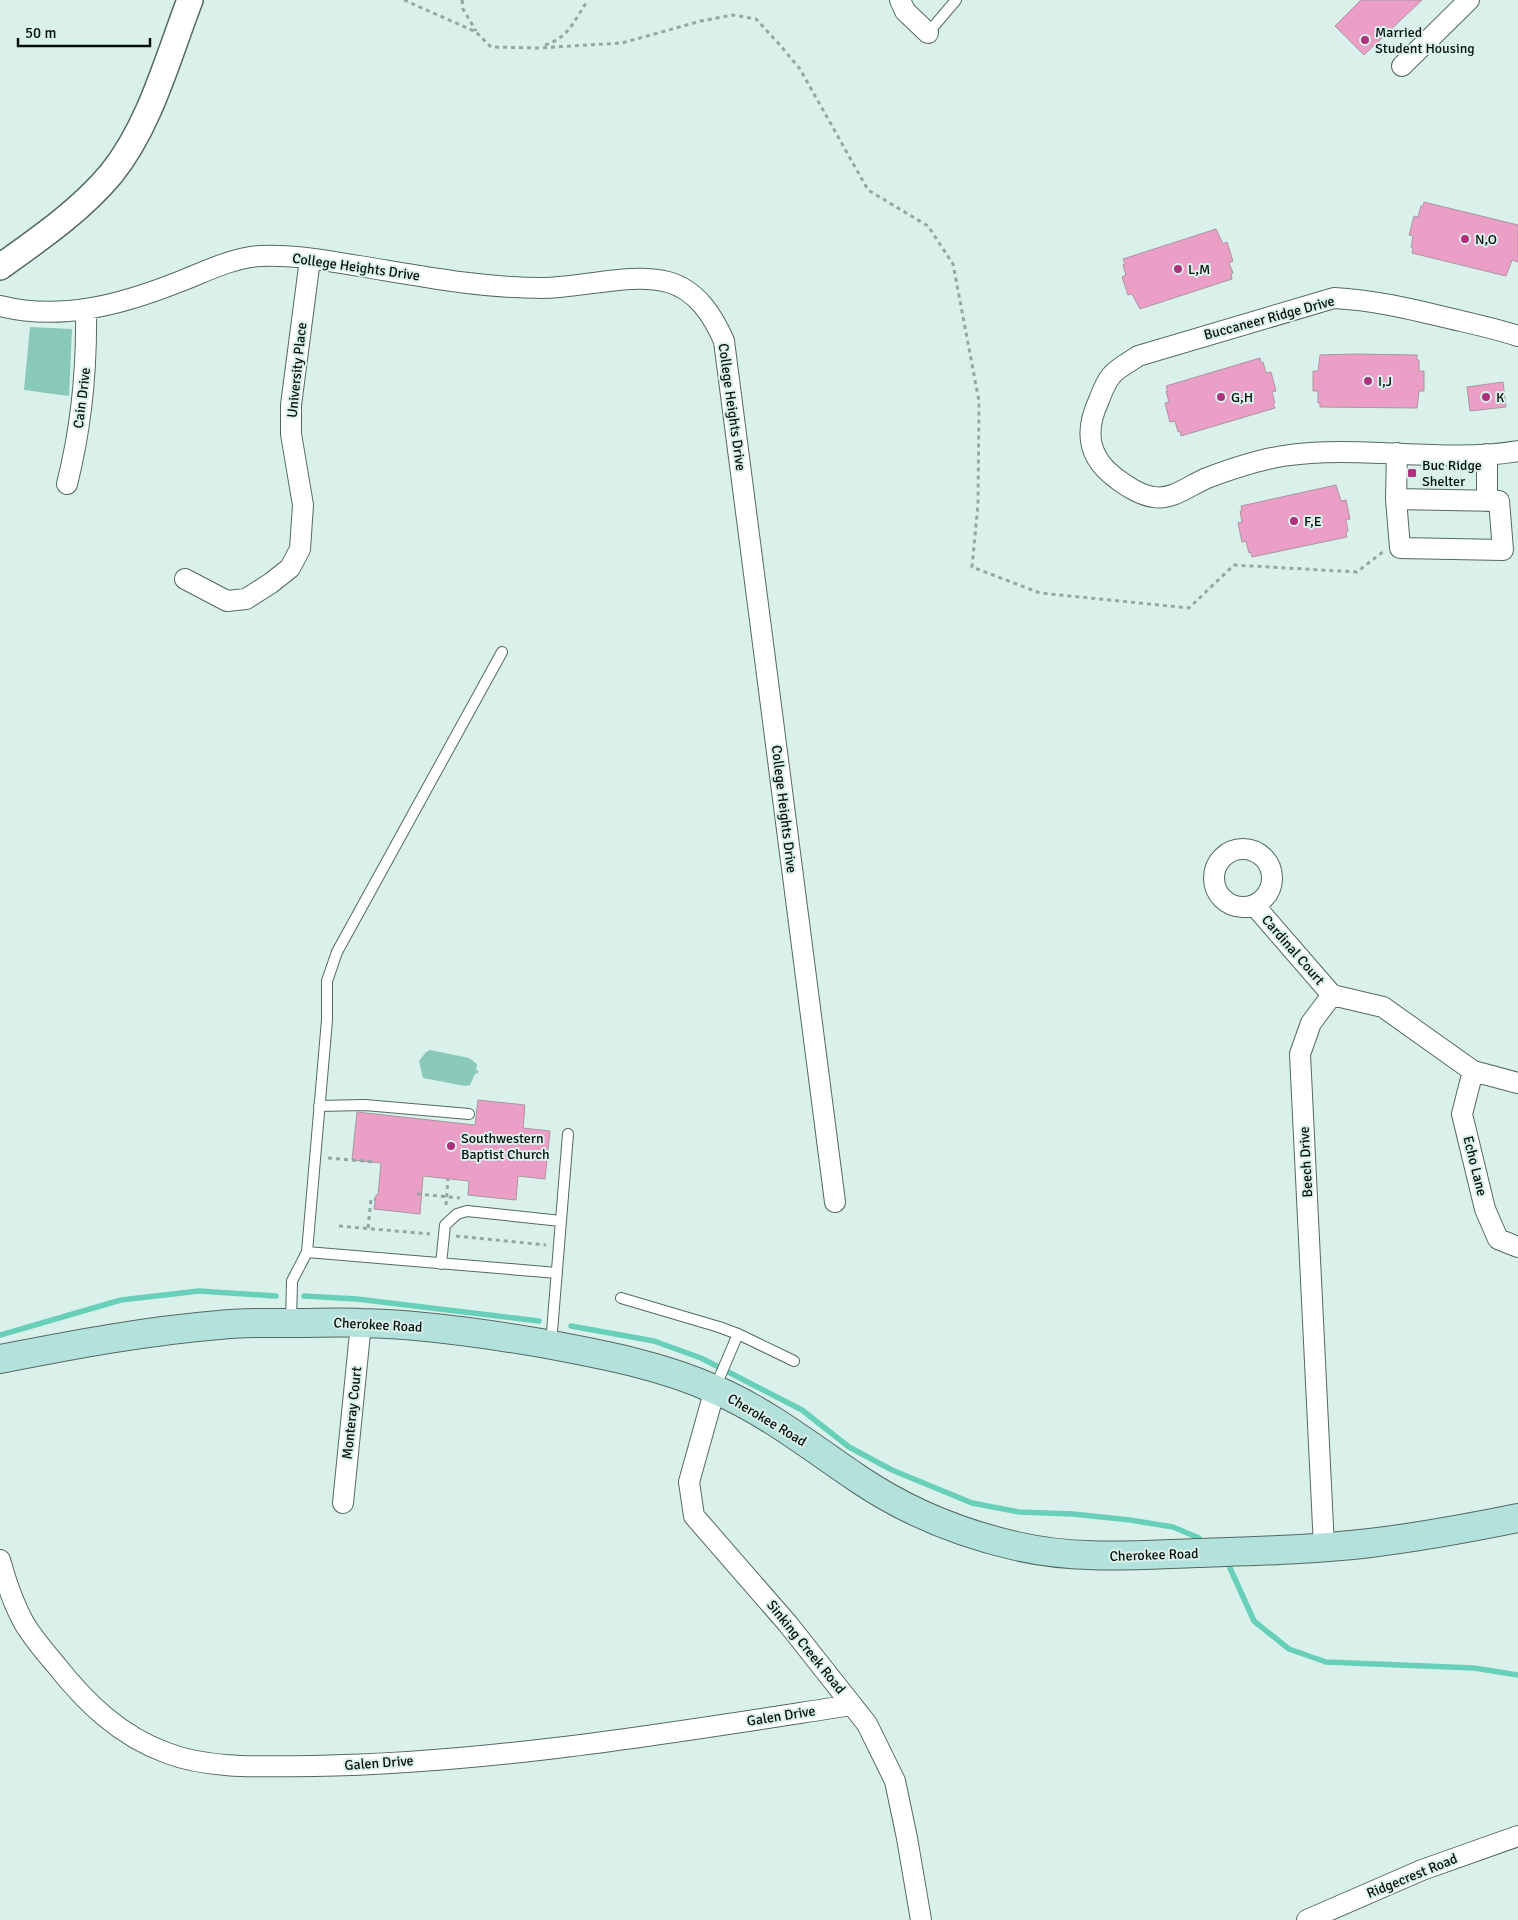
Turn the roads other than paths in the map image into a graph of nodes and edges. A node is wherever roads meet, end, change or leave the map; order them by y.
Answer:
1 (190, 0) edge
2 (900, 0) edge
3 (956, 0) edge
4 (1469, 0) edge
5 (928, 33) joint
6 (1402, 66) dead end
7 (310, 259) junction
8 (0, 267) edge
9 (0, 306) edge
10 (86, 310) junction
11 (1518, 336) edge
12 (1518, 451) edge
13 (1397, 453) junction
14 (1488, 454) junction
15 (68, 484) dead end
16 (1396, 499) junction
17 (1486, 500) junction
18 (185, 579) dead end
19 (502, 652) dead end
20 (1254, 905) dead end
21 (1332, 994) junction
22 (1473, 1071) junction
23 (1518, 1082) edge
24 (319, 1106) junction
25 (469, 1114) dead end
26 (568, 1134) dead end
27 (835, 1202) dead end
28 (561, 1221) junction
29 (1518, 1247) edge
30 (307, 1252) junction
31 (441, 1264) junction
32 (557, 1273) junction
33 (621, 1298) dead end
34 (362, 1322) junction
35 (291, 1323) junction
36 (738, 1334) junction
37 (550, 1345) junction
38 (0, 1359) edge
39 (794, 1361) dead end
40 (715, 1389) junction
41 (344, 1503) dead end
42 (1518, 1518) edge
43 (1324, 1547) junction
44 (0, 1560) edge
45 (852, 1705) junction
46 (1518, 1836) edge
47 (921, 1920) edge
48 (1308, 1920) edge

1 - 8 street
2 - 5 street
3 - 5 lane
4 - 6 street
7 - 10 street, College Heights Drive
7 - 18 street, University Place
7 - 27 street, College Heights Drive
9 - 10 street, College Heights Drive
10 - 15 street, Cain Drive
11 - 13 street, Buccaneer Ridge Drive
12 - 14 street
13 - 14 street
13 - 16 street
14 - 17 street
16 - 17 street
16 - 17 street
19 - 24 lane
20 - 21 street, Cardinal Court
21 - 22 street
21 - 43 street, Beech Drive
22 - 23 street
22 - 29 street, Echo Lane
24 - 25 lane
24 - 30 lane
26 - 28 lane
28 - 31 lane
28 - 32 lane
30 - 31 lane
30 - 35 lane
31 - 32 lane
32 - 37 lane
33 - 36 lane
34 - 35 main road, Cherokee Road
34 - 37 main road, Cherokee Road
34 - 41 street, Monteray Court
35 - 38 main road, Cherokee Road
36 - 39 lane
36 - 40 lane
37 - 40 main road, Cherokee Road
40 - 43 main road, Cherokee Road
40 - 45 street, Sinking Creek Road
42 - 43 main road, Cherokee Road
44 - 45 street, Galen Drive
45 - 47 street, Sinking Creek Road
46 - 48 street, Ridgecrest Road

